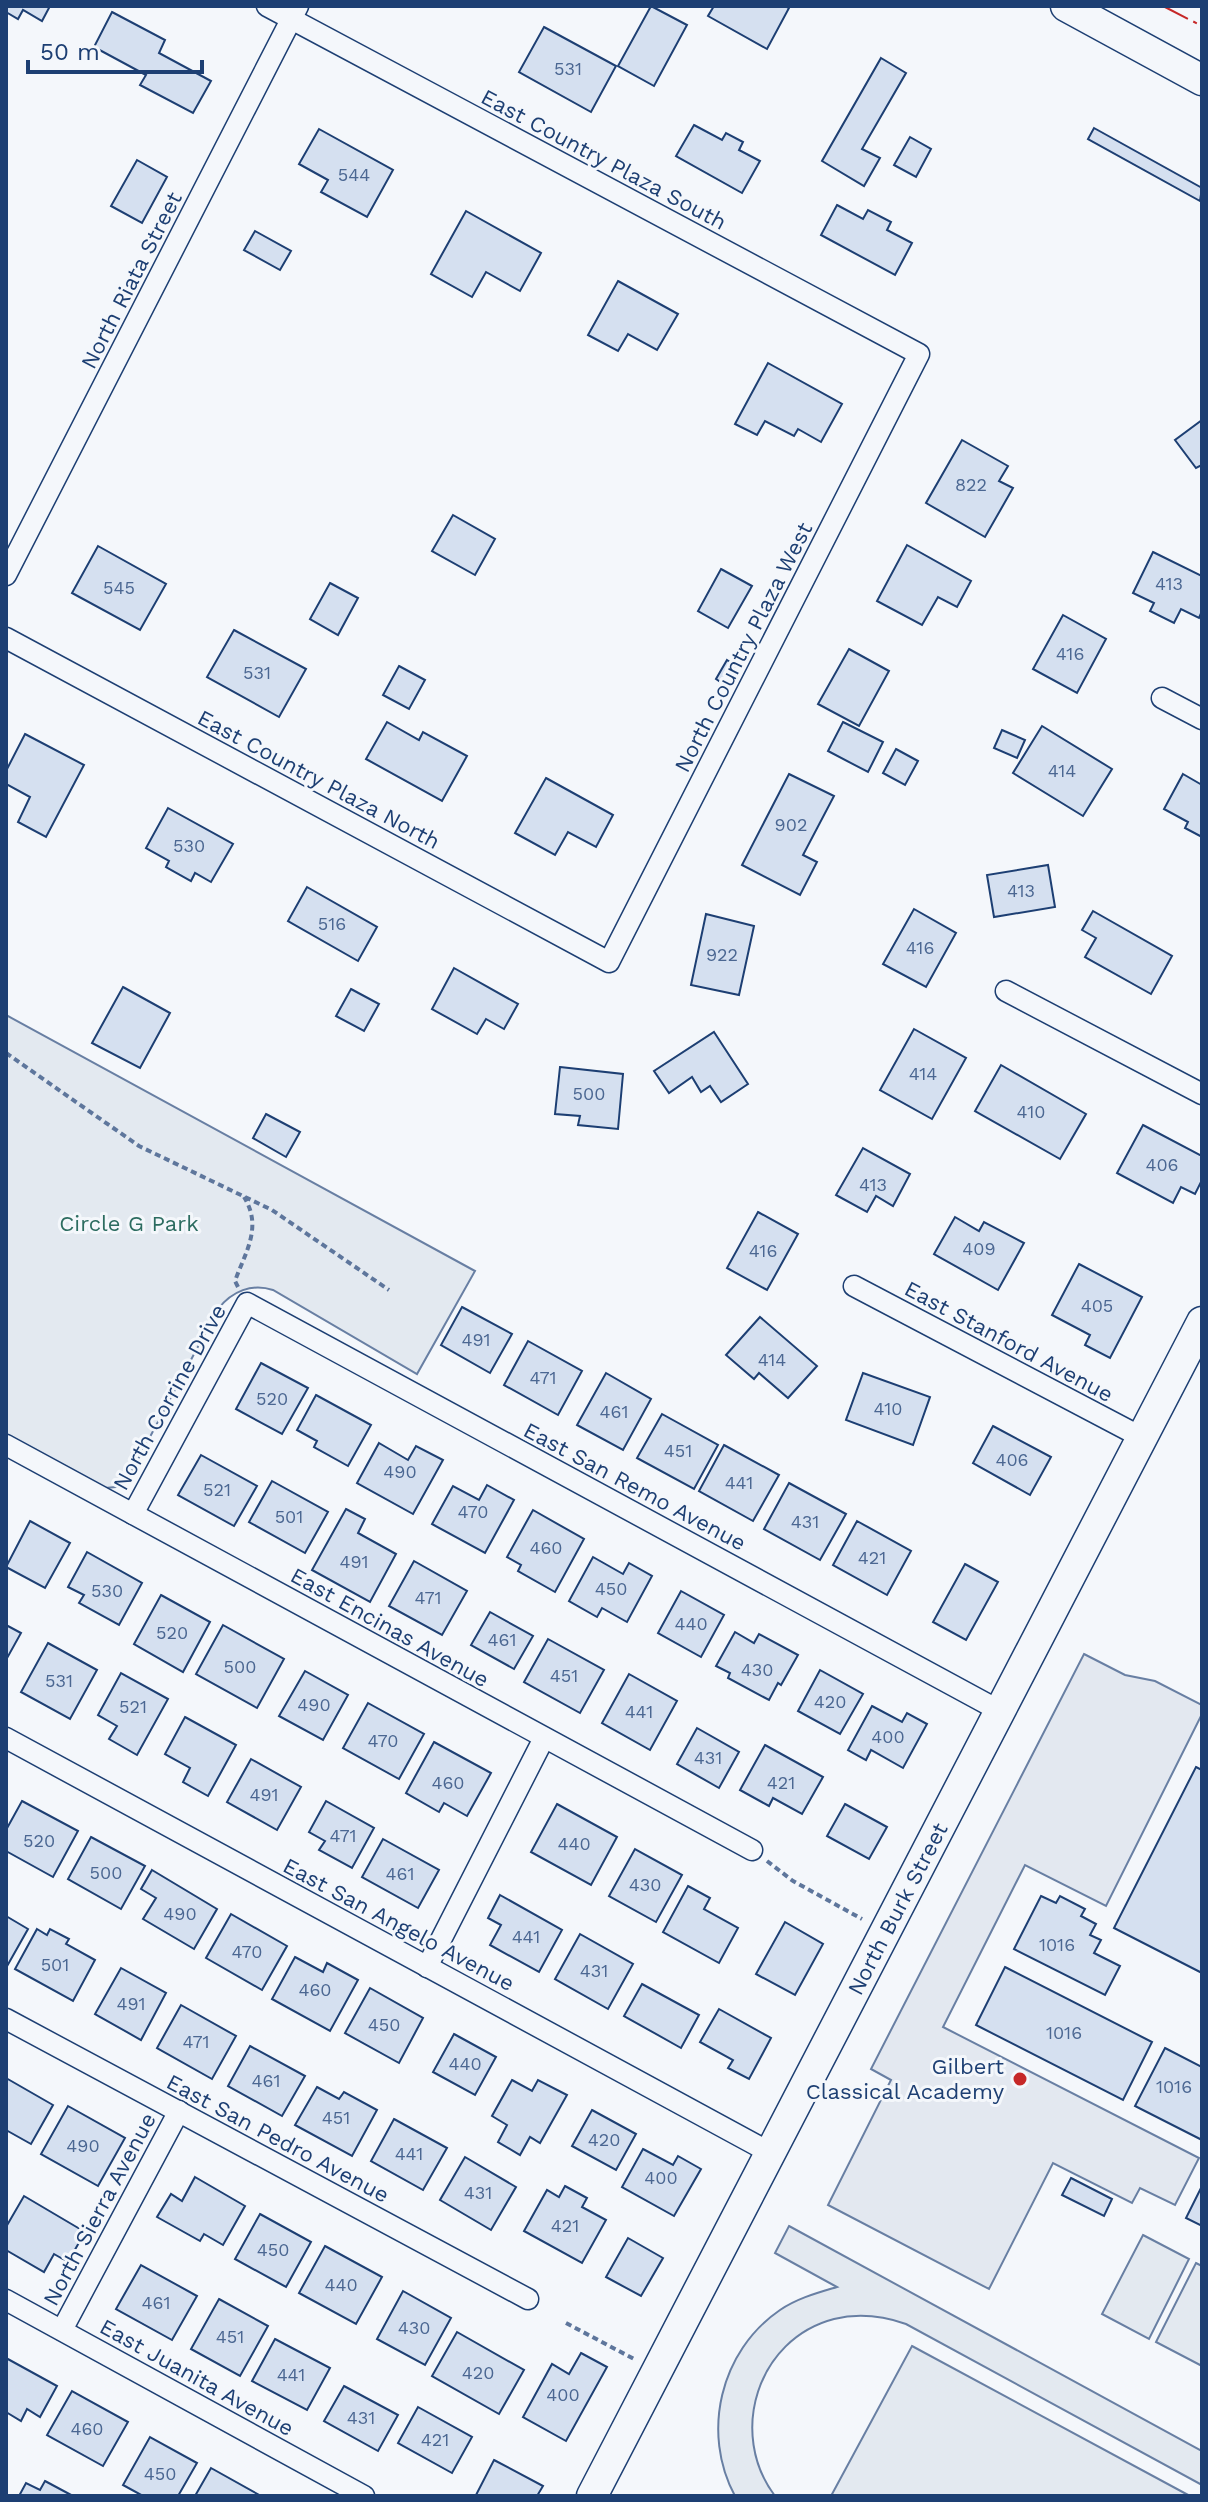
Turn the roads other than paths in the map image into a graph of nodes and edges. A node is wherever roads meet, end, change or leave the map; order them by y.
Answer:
1 (267, 6) edge
2 (1066, 6) edge
3 (295, 12) edge
4 (1202, 80) edge
5 (919, 354) joint
6 (6, 575) edge
7 (6, 638) edge
8 (1162, 698) dead end
9 (1202, 719) edge
10 (609, 962) joint
11 (1006, 991) dead end
12 (1202, 1094) edge
13 (854, 1286) dead end
14 (247, 1303) joint
15 (1202, 1322) edge
16 (1141, 1437) junction
17 (6, 1445) edge
18 (133, 1514) junction
19 (1000, 1711) junction
20 (544, 1738) junction
21 (8, 1744) edge
22 (752, 1850) road end
23 (427, 1967) junction
24 (6, 2019) edge
25 (179, 2111) junction
26 (769, 2152) junction
27 (528, 2299) dead end
28 (6, 2300) edge
29 (62, 2330) junction
30 (364, 2496) edge
31 (592, 2496) edge

1 - 3 street, East Country Plaza South
2 - 4 street
3 - 5 street, East Country Plaza South
3 - 6 street, North Riata Street
5 - 10 street, North Country Plaza West
7 - 10 street, East Country Plaza North
8 - 9 street
11 - 12 street
13 - 16 street, East Stanford Avenue
14 - 18 street, North Corrine Drive
14 - 19 street, East San Remo Avenue
15 - 16 street, North Burk Street
16 - 19 street, North Burk Street
17 - 18 street, East Encinas Avenue
18 - 20 street, East Encinas Avenue
19 - 26 street, North Burk Street
20 - 22 street, East Encinas Avenue
20 - 23 street
21 - 23 street, East San Angelo Avenue
23 - 26 street, East San Angelo Avenue
24 - 25 street, East San Pedro Avenue
25 - 27 street, East San Pedro Avenue
25 - 29 street, North Sierra Avenue
26 - 31 street, North Burk Street
28 - 29 street, East Juanita Avenue
29 - 30 street, East Juanita Avenue

